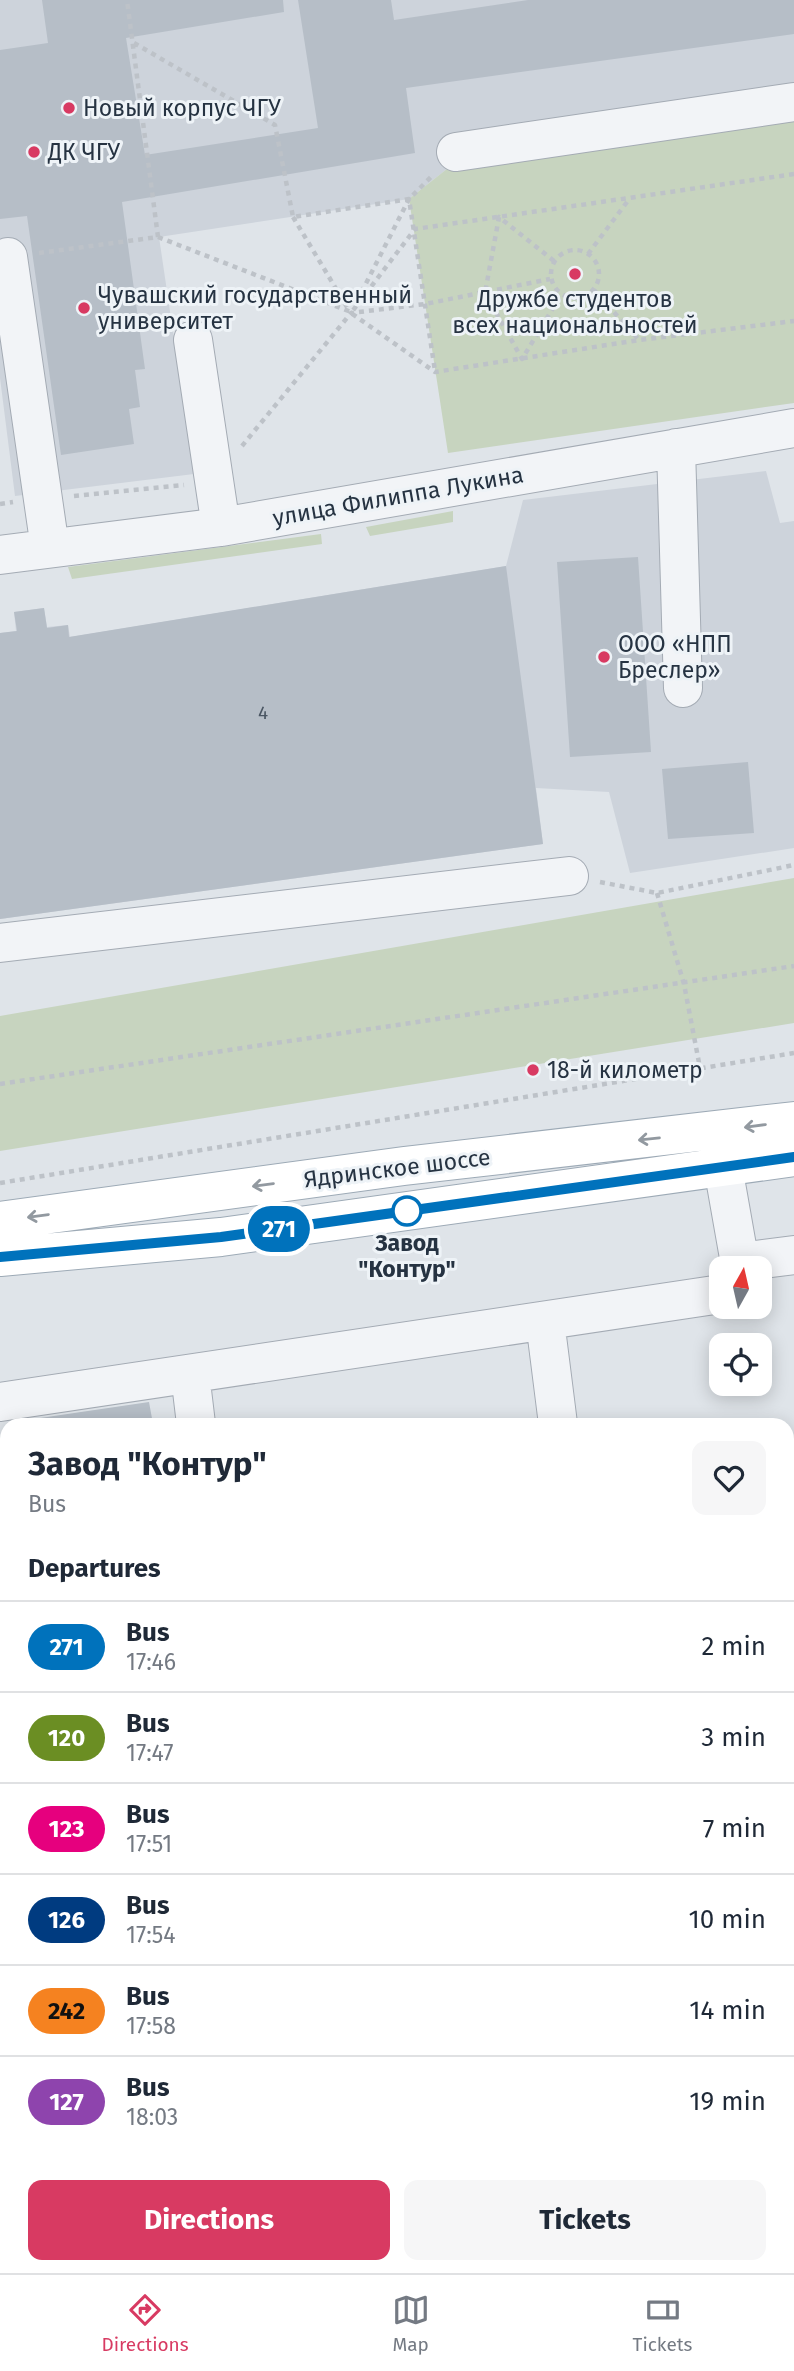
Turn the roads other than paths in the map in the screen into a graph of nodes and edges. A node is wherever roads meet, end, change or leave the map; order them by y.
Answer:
1 (794, 102) edge
2 (456, 152) road end
3 (8, 257) road end
4 (193, 340) dead end
5 (794, 428) edge
6 (676, 448) junction
7 (221, 527) junction
8 (50, 548) junction
9 (0, 555) edge
10 (683, 688) dead end
11 (569, 876) road end
12 (0, 943) edge
13 (794, 1121) edge
14 (720, 1149) junction
15 (794, 1157) edge
16 (0, 1222) edge
17 (794, 1255) edge
18 (739, 1256) edge
19 (0, 1257) edge
20 (772, 1260) edge
21 (709, 1296) edge
22 (545, 1321) junction
23 (190, 1374) junction
24 (0, 1402) edge
25 (195, 1418) edge
26 (557, 1418) edge

1 - 2 street
3 - 8 street
4 - 7 street
5 - 6 street, улица Филиппа Лукина
6 - 7 street, улица Филиппа Лукина
6 - 10 street
7 - 8 street, улица Филиппа Лукина
8 - 9 street, улица Филиппа Лукина
11 - 12 street
13 -> 14 main road, Ядринское шоссе
14 - 15 main road, Ядринское шоссе
14 -> 16 main road, Ядринское шоссе
14 - 18 street
14 - 19 main road, Ядринское шоссе
17 - 20 street
21 - 22 street
22 - 23 street
22 - 26 street
23 - 24 street
23 - 25 street

